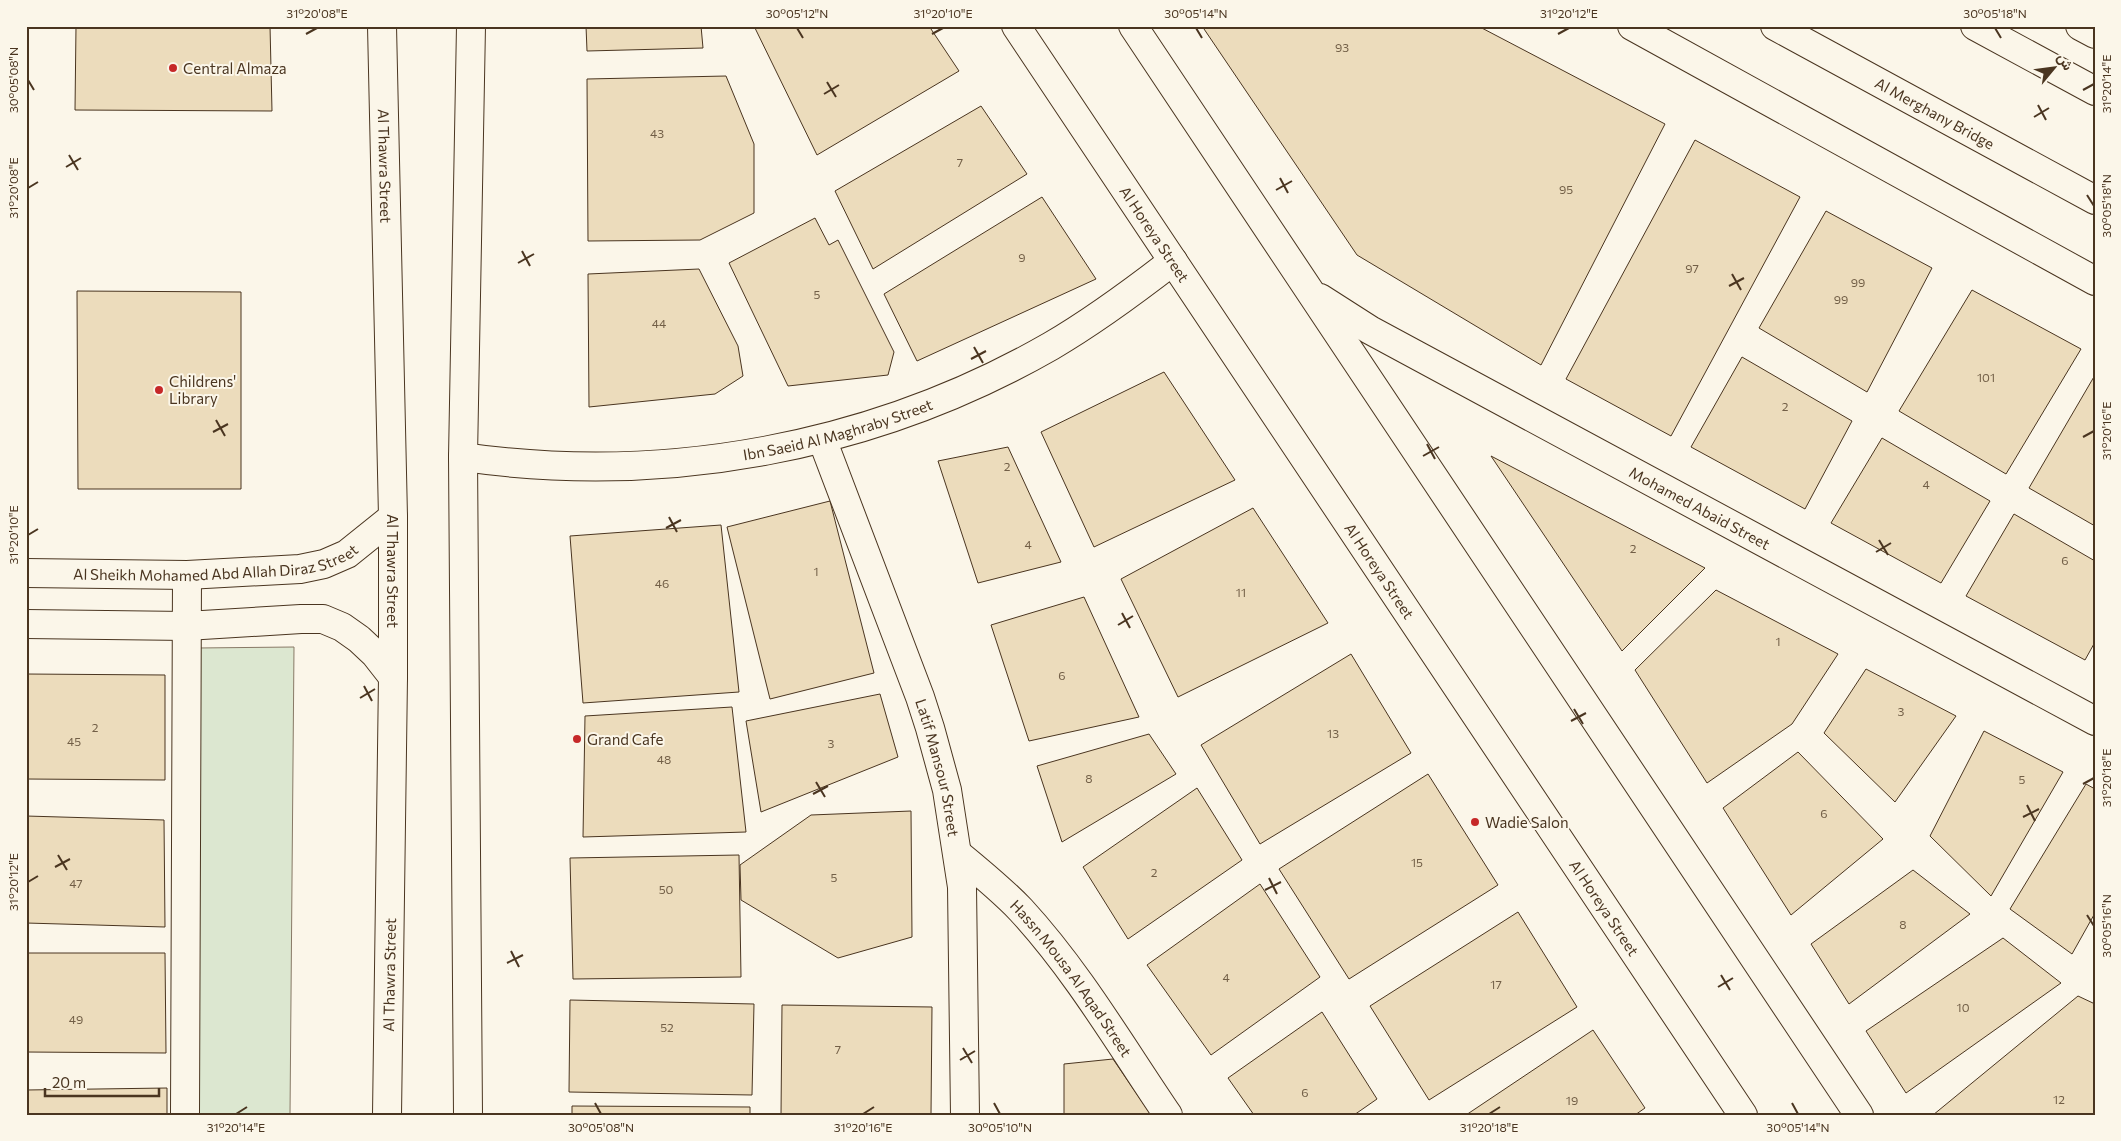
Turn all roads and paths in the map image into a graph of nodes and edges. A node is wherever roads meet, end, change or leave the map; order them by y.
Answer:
1 (382, 26) edge
2 (471, 26) edge
3 (1016, 26) edge
4 (1133, 26) edge
5 (1632, 26) edge
6 (1776, 26) edge
7 (1975, 26) edge
8 (2080, 26) edge
9 (2095, 34) edge
10 (2095, 91) edge
11 (2095, 200) edge
12 (1173, 261) junction
13 (2095, 281) edge
14 (1307, 289) junction
15 (822, 439) junction
16 (463, 456) junction
17 (393, 518) junction
18 (26, 573) edge
19 (187, 575) junction
20 (26, 624) edge
21 (186, 626) junction
22 (393, 676) junction
23 (2094, 717) edge
24 (958, 854) junction
25 (185, 1115) edge
26 (387, 1115) edge
27 (468, 1115) edge
28 (965, 1115) edge
29 (1168, 1115) edge
30 (1743, 1115) edge
31 (1859, 1115) edge

1 - 17 main road, Al Thawra Street
2 - 16 main road
3 - 12 main road, Al Horeya Street
4 - 14 main road
5 - 13 main road
6 - 11 main road, Al Merghany Bridge
7 - 10 main road
8 - 9 main road
12 - 15 main road, Ibn Saeid Al Maghraby Street
12 - 30 main road, Al Horeya Street
14 - 23 main road, Mohamed Abaid Street
14 - 31 main road
15 - 16 main road, Ibn Saeid Al Maghraby Street
15 - 24 main road, Latif Mansour Street
16 - 27 main road
17 - 19 main road, Al Sheikh Mohamed Abd Allah Diraz Street
17 - 22 main road, Al Thawra Street
18 - 19 main road, Al Sheikh Mohamed Abd Allah Diraz Street
19 - 21 main road
20 - 21 main road
21 - 22 main road
21 - 25 main road
22 - 26 main road, Al Thawra Street
24 - 28 main road, Latif Mansour Street
24 - 29 main road, Hassn Mousa Al Aqad Street

